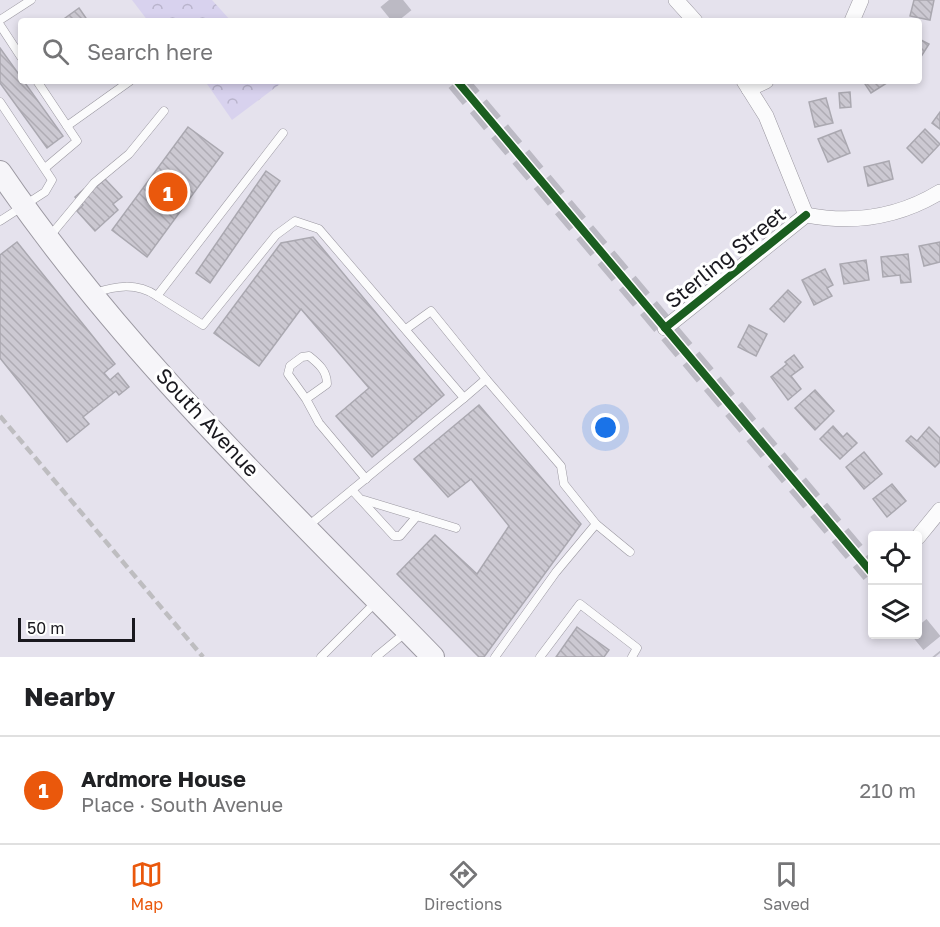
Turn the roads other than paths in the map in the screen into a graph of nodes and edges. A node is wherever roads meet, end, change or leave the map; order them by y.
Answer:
1 (31, 0) edge
2 (676, 0) edge
3 (861, 0) edge
4 (692, 18) edge
5 (853, 18) edge
6 (0, 22) edge
7 (18, 52) edge
8 (39, 84) edge
9 (126, 84) edge
10 (746, 85) edge
11 (0, 102) edge
12 (164, 111) dead end
13 (67, 126) junction
14 (283, 133) dead end
15 (45, 168) junction
16 (0, 172) edge
17 (940, 192) edge
18 (24, 207) junction
19 (806, 215) junction
20 (0, 221) edge
21 (47, 239) junction
22 (93, 294) junction
23 (157, 296) junction
24 (665, 328) dead end
25 (406, 329) junction
26 (486, 379) junction
27 (464, 398) junction
28 (306, 399) junction
29 (366, 479) junction
30 (352, 490) junction
31 (364, 500) junction
32 (940, 510) edge
33 (417, 516) junction
34 (596, 524) junction
35 (307, 526) junction
36 (456, 528) dead end
37 (922, 532) edge
38 (630, 552) dead end
39 (378, 600) junction
40 (407, 630) junction
41 (321, 657) edge
42 (376, 657) edge
43 (433, 657) edge
44 (495, 657) edge
45 (540, 657) edge
46 (632, 657) edge

1 - 6 lane
2 - 4 street
3 - 5 street
6 - 7 lane
8 - 13 lane
9 - 13 lane
10 - 19 street
11 - 15 lane
12 - 21 lane
13 - 15 lane
14 - 23 lane
15 - 18 lane
16 - 18 main road, South Avenue
17 - 19 street, Sterling Street
18 - 20 lane
18 - 21 main road, South Avenue
19 - 24 street, Sterling Street
21 - 22 main road, South Avenue
22 - 23 lane
22 - 35 main road, South Avenue
23 - 25 lane
25 - 26 lane
25 - 27 lane
26 - 27 lane
26 - 34 lane
27 - 29 lane
28 - 28 lane
28 - 29 lane
29 - 30 lane
30 - 31 lane
30 - 35 lane
31 - 33 lane
31 - 33 lane
32 - 37 street
33 - 36 lane
34 - 38 lane
34 - 44 lane
35 - 39 main road, South Avenue
39 - 40 main road, South Avenue
39 - 41 lane
40 - 42 lane
40 - 43 main road, South Avenue
45 - 46 lane

